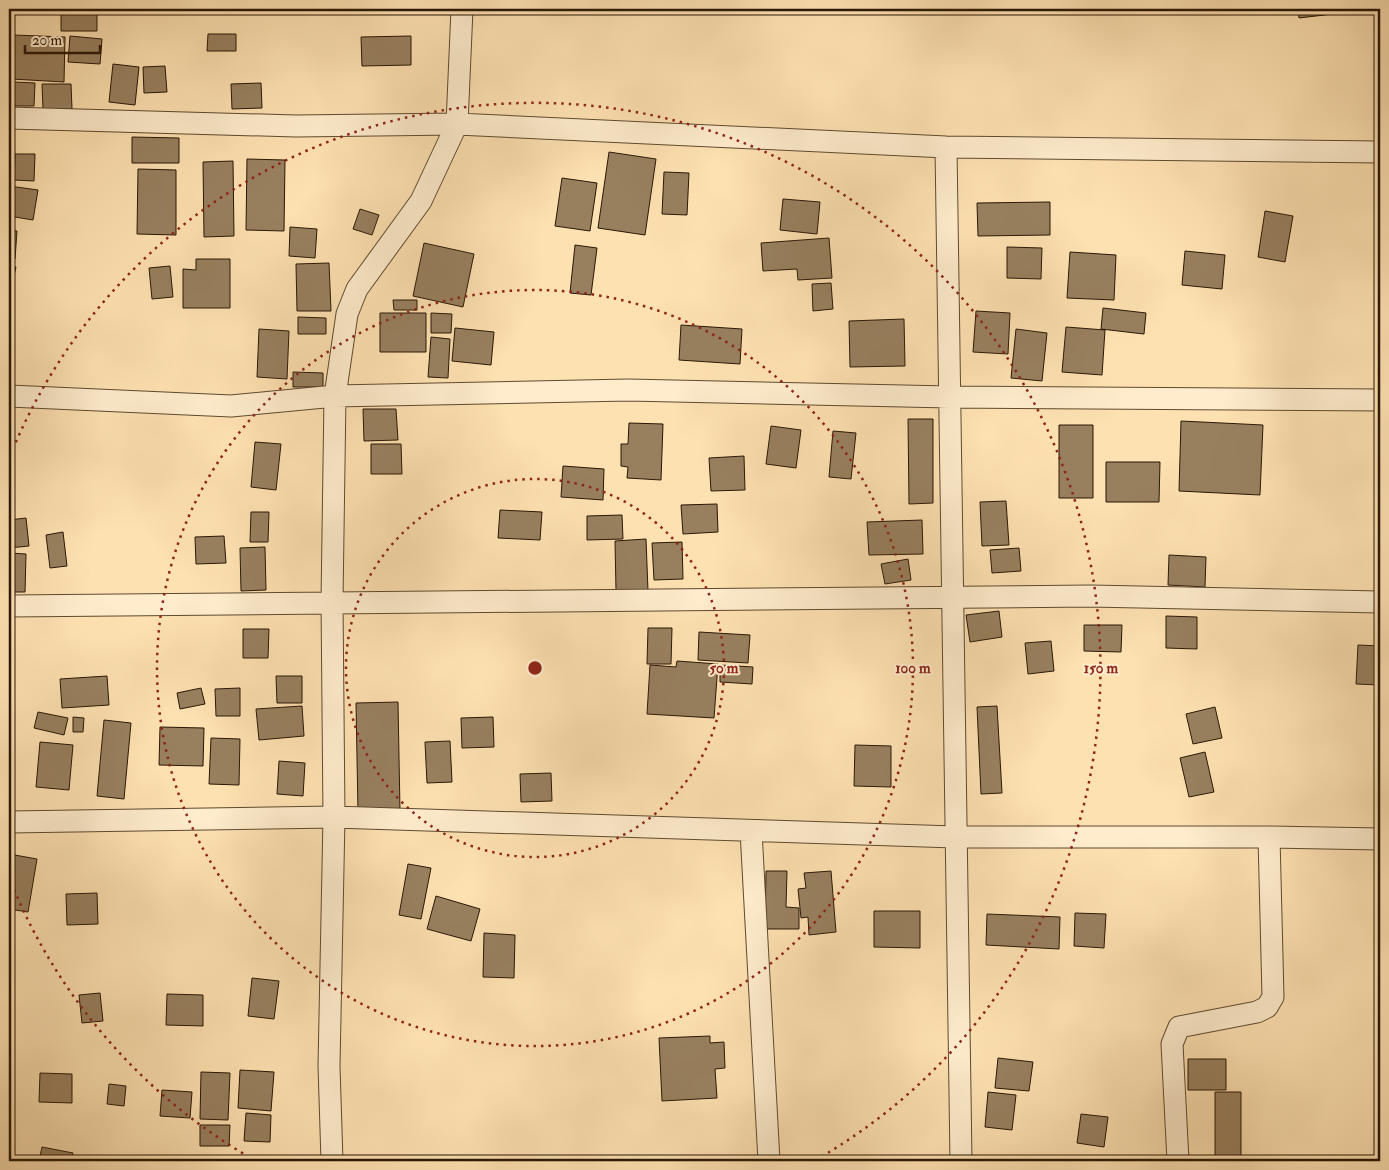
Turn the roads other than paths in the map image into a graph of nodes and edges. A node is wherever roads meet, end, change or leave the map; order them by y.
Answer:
1 (462, 9) edge
2 (9, 118) edge
3 (457, 124) junction
4 (946, 147) junction
5 (1380, 152) edge
6 (9, 396) edge
7 (336, 396) junction
8 (950, 398) junction
9 (1380, 400) edge
10 (952, 596) junction
11 (332, 602) junction
12 (1380, 602) edge
13 (9, 606) edge
14 (334, 817) junction
15 (9, 822) edge
16 (751, 831) junction
17 (1269, 836) junction
18 (955, 838) junction
19 (1380, 839) edge
20 (332, 1161) edge
21 (769, 1161) edge
22 (961, 1161) edge
23 (1178, 1161) edge

1 - 3 street
2 - 3 street
3 - 4 street
3 - 7 street
4 - 5 street
4 - 8 street
6 - 7 street
7 - 8 street
7 - 11 street
8 - 9 street
8 - 10 street
10 - 11 street
10 - 12 street
10 - 18 street
11 - 13 street
11 - 14 street
14 - 15 street
14 - 16 street
14 - 20 street
16 - 18 street
16 - 21 street
17 - 18 street
17 - 19 street
17 - 23 street
18 - 22 street

